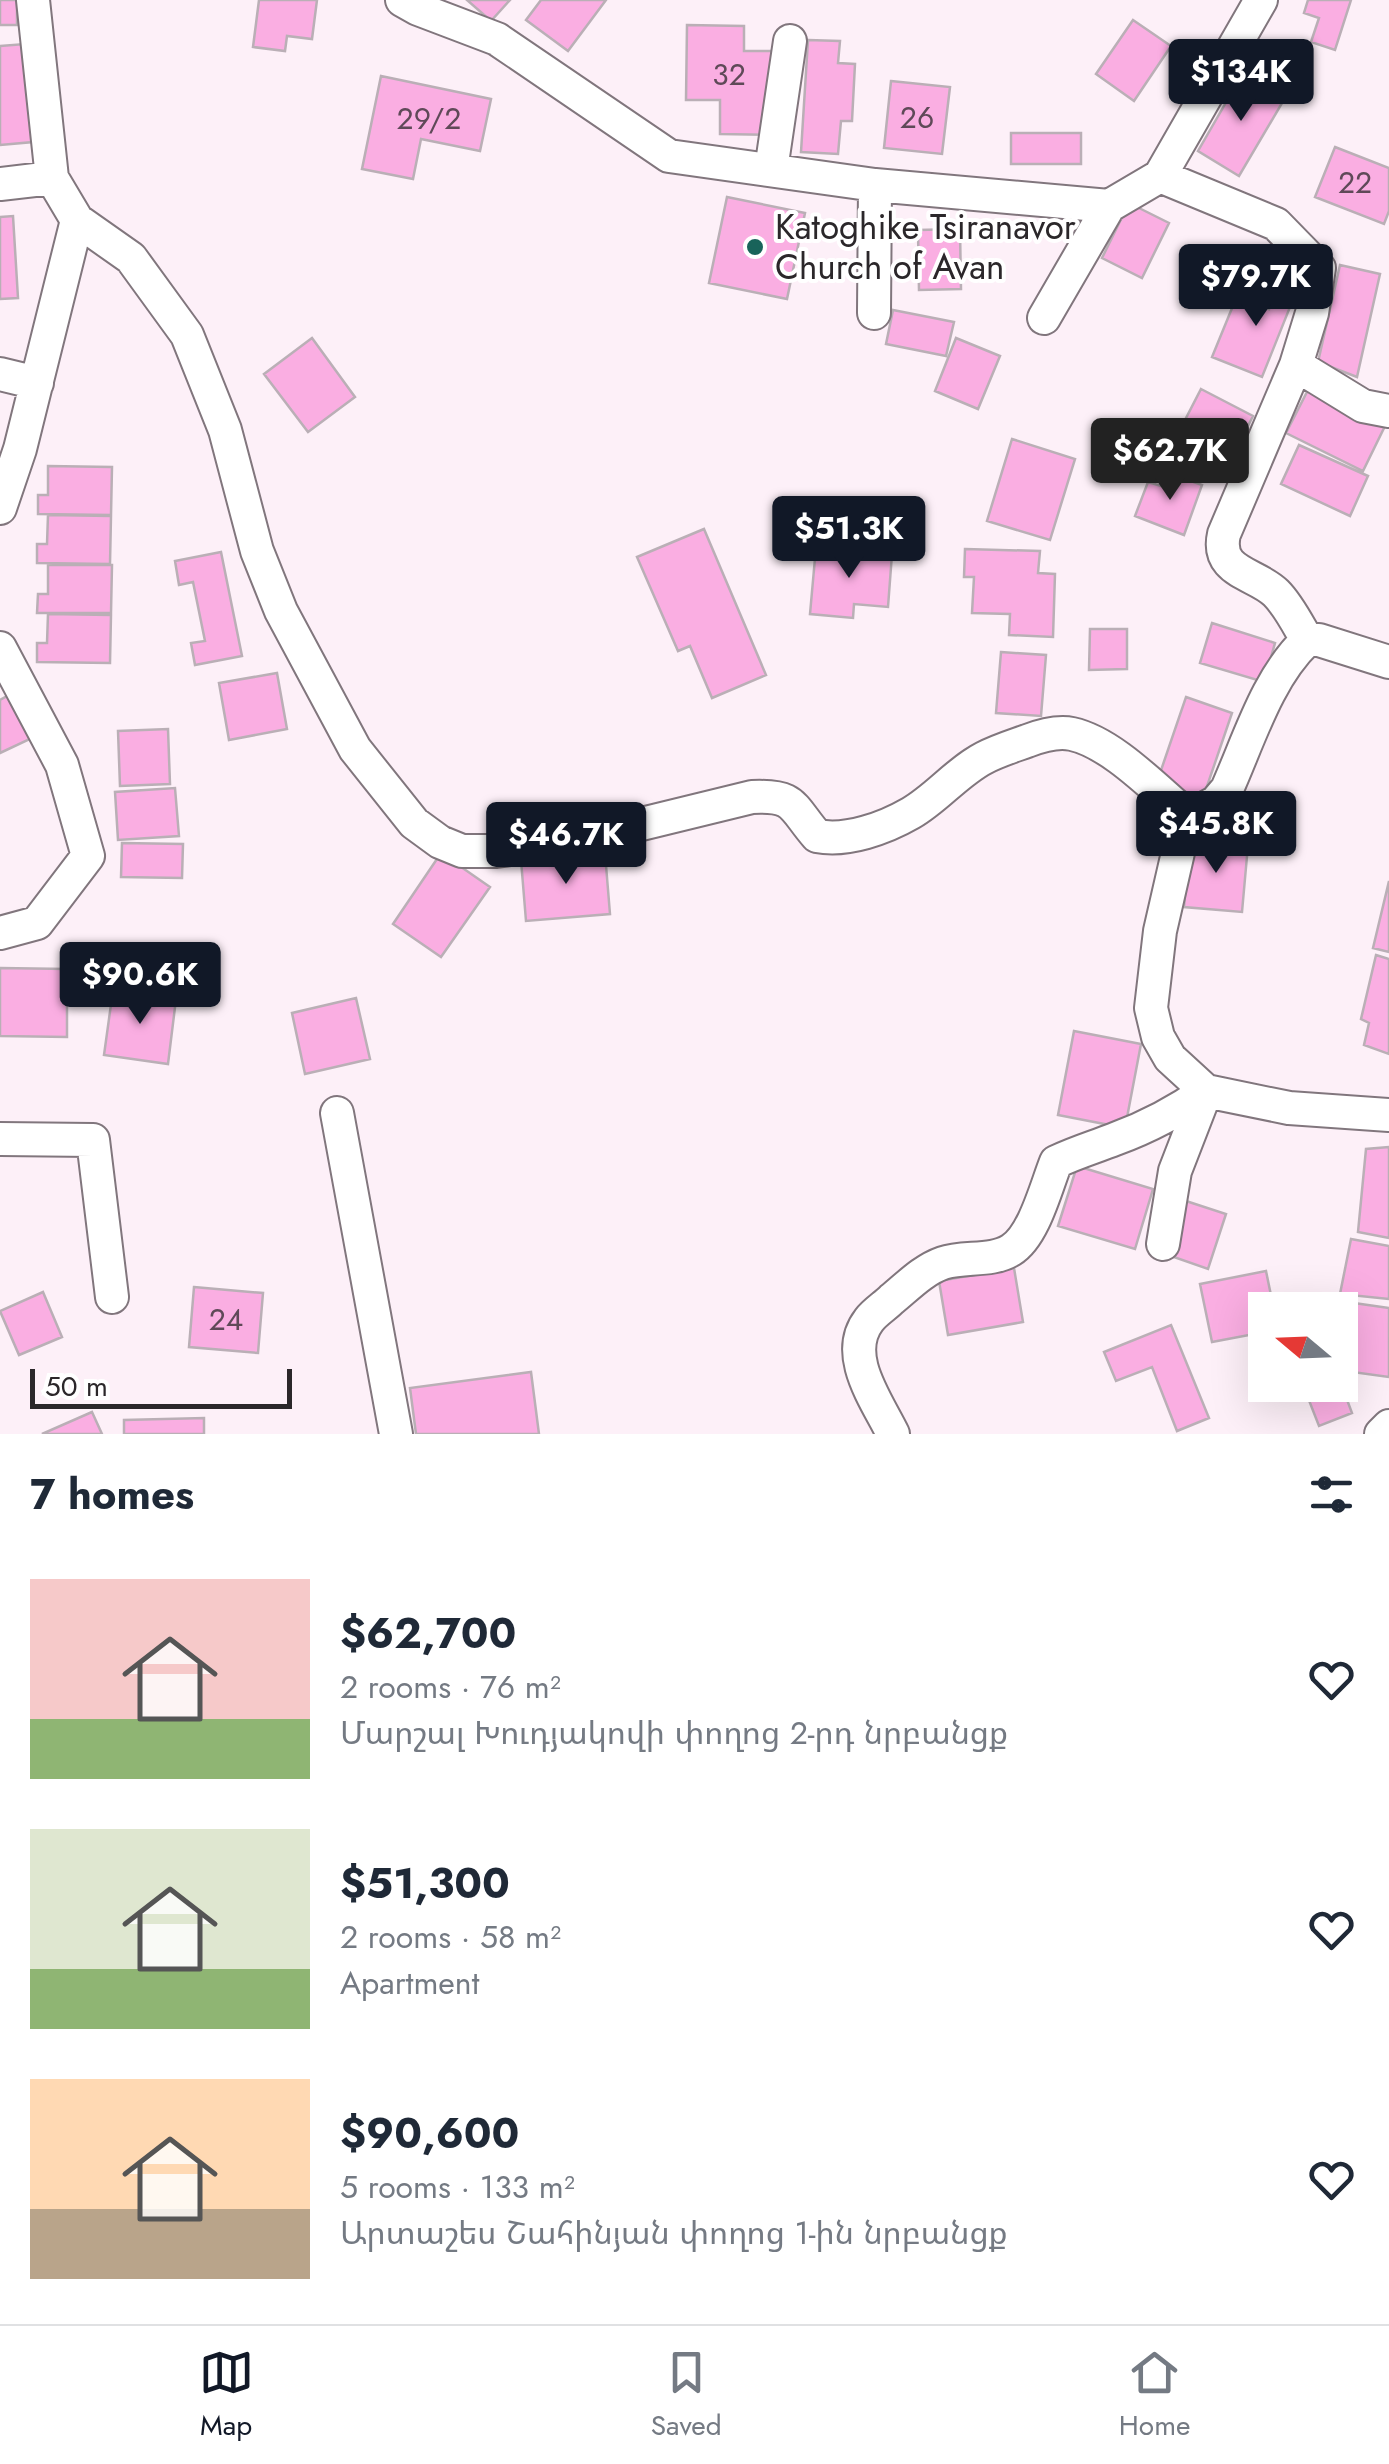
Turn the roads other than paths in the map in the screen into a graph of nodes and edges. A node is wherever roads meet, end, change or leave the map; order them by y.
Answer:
1 (33, 0) edge
2 (402, 0) edge
3 (1261, 0) edge
4 (790, 41) dead end
5 (771, 170) junction
6 (1160, 176) junction
7 (52, 178) junction
8 (0, 184) edge
9 (874, 185) junction
10 (1109, 206) junction
11 (76, 220) junction
12 (874, 313) dead end
13 (1044, 318) dead end
14 (1296, 365) junction
15 (0, 374) edge
16 (37, 383) junction
17 (1389, 411) edge
18 (0, 508) edge
19 (1307, 640) junction
20 (0, 648) edge
21 (1389, 662) edge
22 (1190, 817) junction
23 (0, 933) edge
24 (1206, 1091) junction
25 (337, 1113) dead end
26 (1389, 1115) edge
27 (0, 1139) edge
28 (1163, 1244) dead end
29 (112, 1296) dead end
30 (1389, 1426) edge
31 (396, 1434) edge
32 (893, 1434) edge
33 (1381, 1434) edge

1 - 7 street
2 - 5 street
3 - 6 street
4 - 5 street
5 - 9 street
6 - 10 street
6 - 14 street
7 - 8 street
7 - 11 street
9 - 10 street
9 - 12 street
10 - 13 street
11 - 16 street
11 - 22 street
14 - 17 street
14 - 19 street
15 - 16 street
16 - 18 street
19 - 21 street
19 - 22 street
20 - 23 street
22 - 24 street
24 - 26 street
24 - 28 street
24 - 32 street
25 - 31 street
27 - 29 street
30 - 33 street

